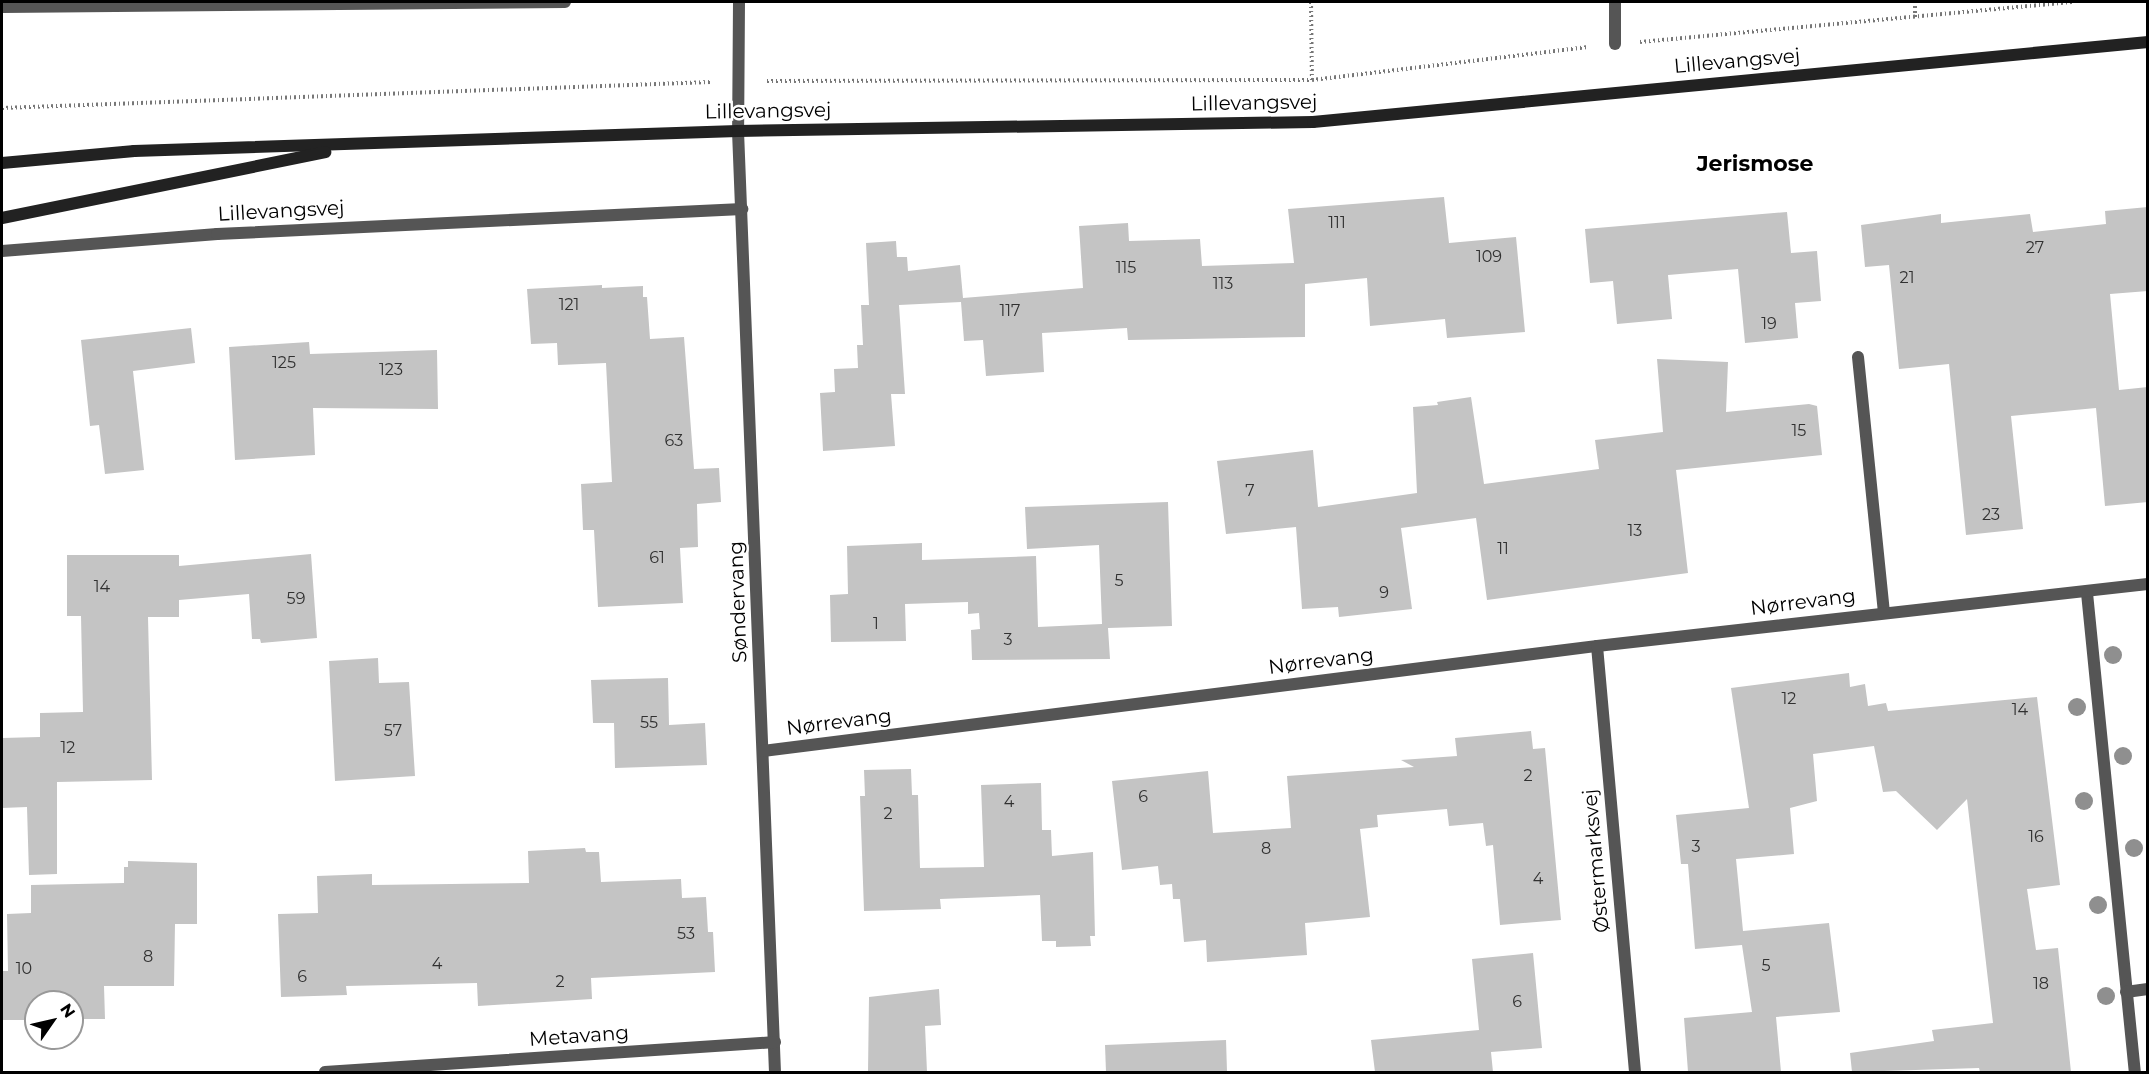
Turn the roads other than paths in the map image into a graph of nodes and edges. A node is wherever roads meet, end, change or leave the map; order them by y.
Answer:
1 (565, 2) edge
2 (739, 2) edge
3 (1615, 2) edge
4 (2, 7) edge
5 (2148, 42) edge
6 (1615, 44) road end
7 (738, 131) junction
8 (358, 145) junction
9 (2, 163) edge
10 (742, 209) junction
11 (2, 218) edge
12 (2, 250) edge
13 (1858, 357) dead end
14 (2148, 584) edge
15 (2087, 593) junction
16 (1884, 612) junction
17 (1597, 646) junction
18 (763, 751) junction
19 (2148, 989) edge
20 (2126, 992) junction
21 (775, 1042) junction
22 (385, 1071) edge
23 (325, 1072) edge
24 (776, 1072) edge
25 (1635, 1072) edge
26 (2135, 1072) edge

1 - 4 street
2 - 7 street, Søndervang
3 - 6 street
5 - 7 street, Lillevangsvej
7 - 8 street, Lillevangsvej
7 - 10 street, Søndervang
8 - 9 street, Lillevangsvej
8 - 11 street, Lillevangsvej
10 - 12 street, Lillevangsvej
10 - 18 street, Søndervang
13 - 16 street, Nørrevang
14 - 15 street, Nørrevang
15 - 16 street, Nørrevang
15 - 20 street
16 - 17 street, Nørrevang
17 - 18 street, Nørrevang
17 - 25 street, Østermarksvej
18 - 21 street, Søndervang
19 - 20 street
20 - 26 street
21 - 22 street, Metavang
21 - 24 street, Søndervang
22 - 23 street, Metavang

